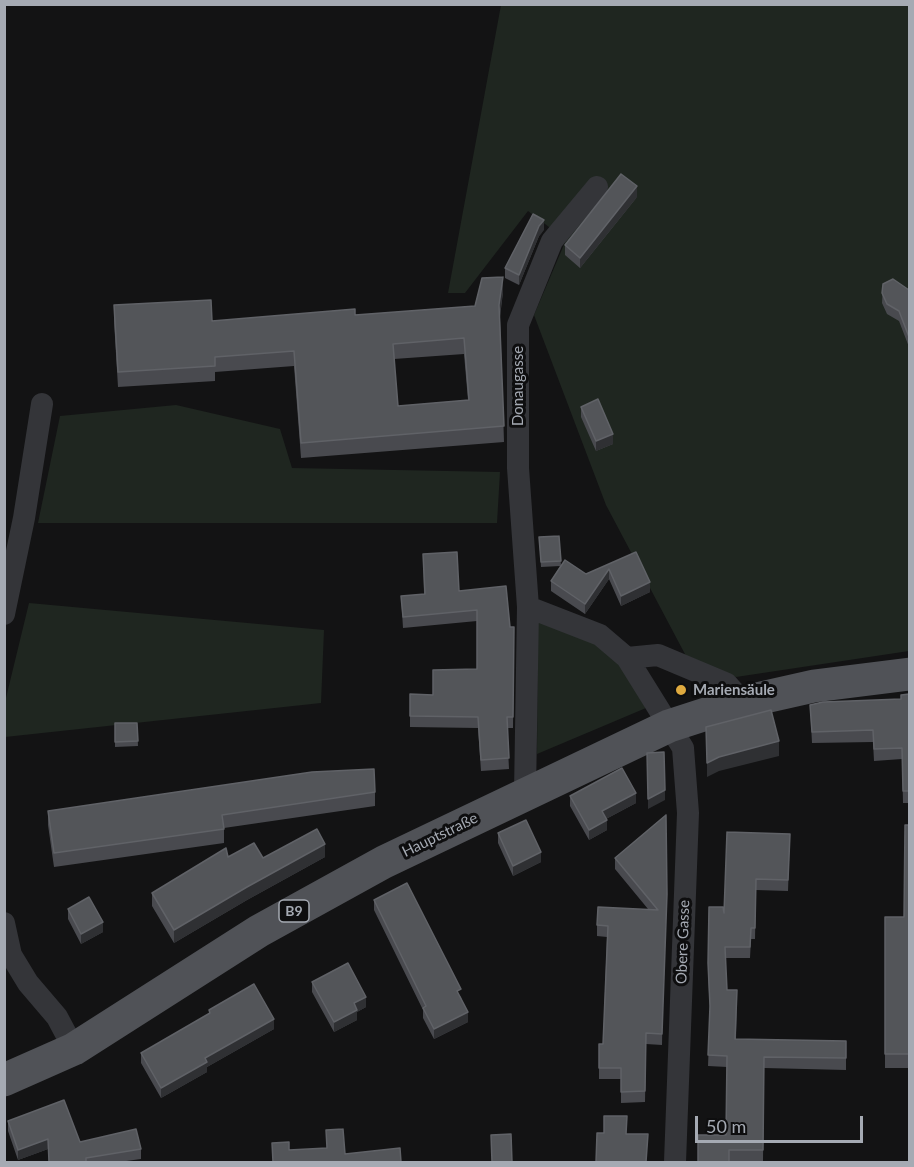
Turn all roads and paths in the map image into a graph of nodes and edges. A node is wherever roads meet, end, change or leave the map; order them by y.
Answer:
1 (597, 187) dead end
2 (42, 404) dead end
3 (528, 607) junction
4 (4, 614) edge
5 (627, 658) junction
6 (909, 674) edge
7 (743, 702) junction
8 (669, 726) junction
9 (525, 793) junction
10 (4, 923) edge
11 (74, 1049) junction
12 (4, 1080) edge
13 (675, 1162) edge

1 - 3 street, Donaugasse
2 - 4 street
3 - 5 street
3 - 9 street, Donaugasse
5 - 7 street
5 - 8 street
6 - 7 main road, Hauptstraße / B9
7 - 8 main road, Hauptstraße / B9
8 - 9 main road, Hauptstraße / B9
8 - 13 street, Obere Gasse
9 - 11 main road, Hauptstraße / B9
10 - 11 street
11 - 12 main road, Hauptstraße / B9

